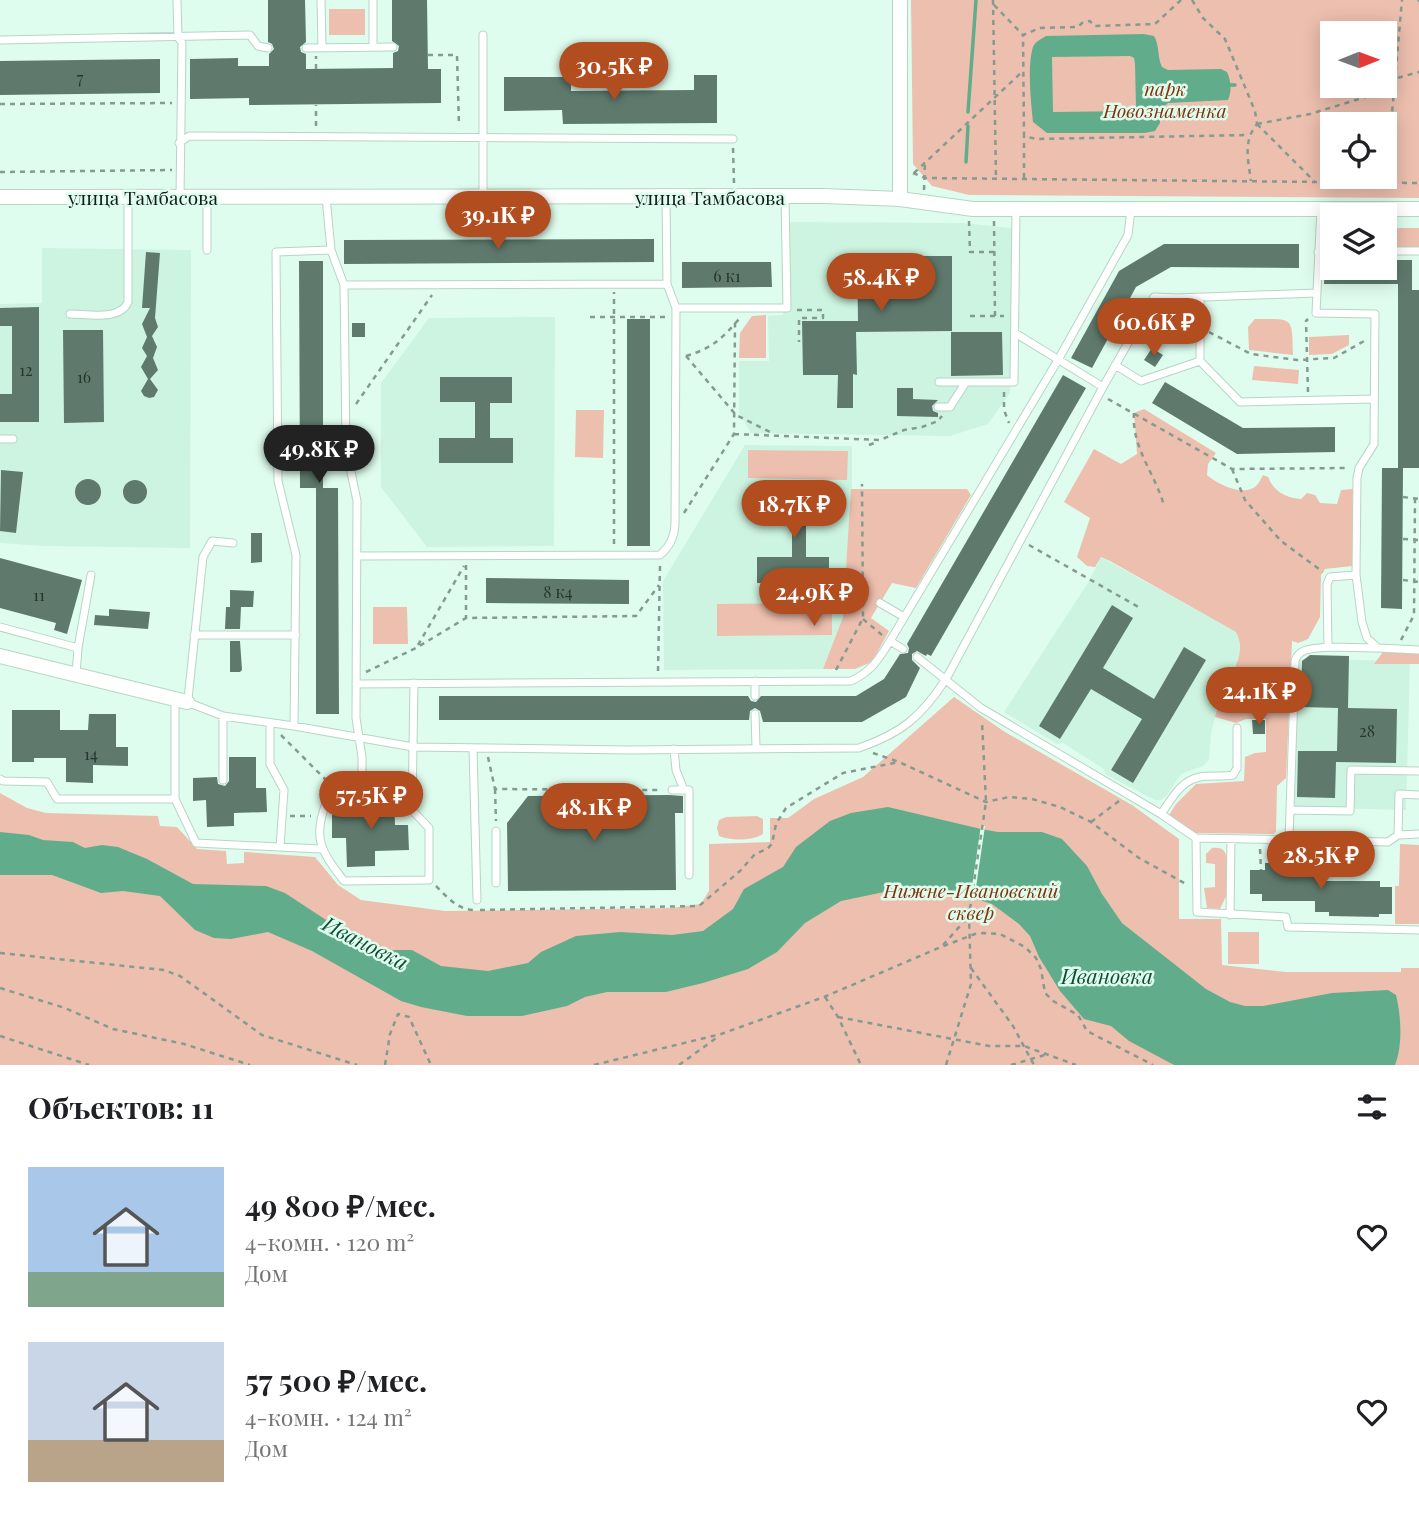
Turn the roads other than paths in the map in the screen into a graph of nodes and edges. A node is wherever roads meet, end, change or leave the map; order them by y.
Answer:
1 (177, 0) edge
2 (321, 0) edge
3 (373, 0) edge
4 (900, 0) edge
5 (483, 36) dead end
6 (178, 37) junction
7 (0, 40) edge
8 (373, 47) junction
9 (393, 47) dead end
10 (268, 48) dead end
11 (306, 48) dead end
12 (321, 48) junction
13 (482, 137) junction
14 (733, 139) road end
15 (179, 143) junction
16 (0, 197) edge
17 (128, 197) junction
18 (180, 197) junction
19 (207, 197) junction
20 (326, 197) junction
21 (483, 197) junction
22 (666, 197) junction
23 (785, 197) junction
24 (900, 199) junction
25 (1016, 209) junction
26 (1131, 209) junction
27 (1320, 209) edge
28 (1397, 209) edge
29 (1419, 209) edge
30 (1320, 223) edge
31 (207, 250) dead end
32 (331, 250) junction
33 (1397, 251) edge
34 (1419, 251) edge
35 (1318, 252) joint
36 (667, 284) junction
37 (344, 285) junction
38 (1316, 293) junction
39 (1200, 297) junction
40 (676, 309) junction
41 (70, 314) dead end
42 (1014, 333) junction
43 (1058, 360) junction
44 (1200, 361) junction
45 (1115, 365) junction
46 (939, 382) dead end
47 (966, 382) junction
48 (1101, 390) junction
49 (1374, 399) junction
50 (938, 407) dead end
51 (0, 439) edge
52 (13, 439) dead end
53 (233, 543) dead end
54 (357, 556) junction
55 (91, 575) dead end
56 (1356, 575) junction
57 (880, 603) dead end
58 (904, 617) junction
59 (0, 627) edge
60 (194, 635) junction
61 (296, 635) junction
62 (890, 641) junction
63 (78, 648) junction
64 (1328, 648) junction
65 (1378, 648) junction
66 (903, 649) dead end
67 (1419, 650) edge
68 (0, 656) edge
69 (917, 657) dead end
70 (76, 674) junction
71 (946, 679) junction
72 (356, 680) junction
73 (755, 681) junction
74 (414, 683) junction
75 (755, 696) dead end
76 (183, 700) junction
77 (755, 714) dead end
78 (223, 716) junction
79 (270, 723) junction
80 (294, 726) junction
81 (1237, 728) dead end
82 (359, 737) junction
83 (413, 747) junction
84 (756, 747) junction
85 (473, 749) junction
86 (674, 749) junction
87 (1419, 771) edge
88 (0, 779) edge
89 (223, 780) dead end
90 (672, 790) road end
91 (684, 790) junction
92 (1419, 795) edge
93 (175, 799) junction
94 (1290, 810) junction
95 (1161, 814) junction
96 (496, 831) road end
97 (1419, 834) edge
98 (1398, 835) junction
99 (1196, 838) junction
100 (1231, 839) junction
101 (1289, 840) junction
102 (280, 847) junction
103 (320, 849) junction
104 (690, 875) dead end
105 (496, 883) dead end
106 (477, 900) dead end
107 (1230, 915) junction
108 (1419, 930) edge

1 - 6 lane
2 - 12 lane
3 - 8 lane
4 - 24 street
5 - 13 lane
6 - 7 lane
6 - 10 lane
6 - 15 lane
8 - 9 lane
8 - 12 lane
11 - 12 lane
13 - 14 lane
13 - 15 lane
13 - 21 lane
15 - 18 lane
16 - 17 street, улица Тамбасова
17 - 18 street, улица Тамбасова
17 - 41 lane
18 - 19 street, улица Тамбасова
19 - 20 street, улица Тамбасова
19 - 31 lane
20 - 21 street, улица Тамбасова
20 - 32 lane
21 - 22 street, улица Тамбасова
22 - 23 street, улица Тамбасова
22 - 36 lane
23 - 24 street, улица Тамбасова
23 - 40 lane
24 - 25 street, улица Тамбасова
25 - 26 street, улица Тамбасова
25 - 42 lane
26 - 27 street, улица Тамбасова
26 - 43 lane
28 - 29 street, улица Тамбасова
30 - 35 lane
32 - 37 lane
32 - 61 lane
33 - 34 lane
35 - 38 lane
36 - 37 lane
36 - 40 lane
37 - 54 lane
38 - 39 lane
38 - 49 lane
39 - 44 lane
39 - 45 lane
40 - 54 lane
42 - 43 lane
42 - 47 lane
43 - 48 lane
43 - 58 lane
44 - 45 lane
44 - 49 lane
45 - 48 lane
46 - 47 lane
47 - 50 lane
48 - 71 lane
49 - 56 lane
51 - 52 lane
53 - 60 lane
54 - 72 lane
55 - 63 lane
56 - 64 lane
56 - 65 lane
57 - 58 lane
58 - 62 lane
59 - 63 lane
60 - 61 lane
60 - 76 lane
61 - 80 lane
62 - 66 lane
62 - 73 lane
63 - 70 lane
64 - 65 lane
64 - 94 lane
65 - 67 lane
68 - 70 street
69 - 71 lane
70 - 76 street
71 - 84 lane
71 - 95 lane
72 - 74 lane
72 - 82 lane
73 - 74 lane
73 - 75 lane
74 - 83 lane
76 - 78 lane
76 - 93 lane
77 - 84 lane
78 - 79 lane
78 - 89 lane
79 - 80 lane
79 - 102 lane
80 - 82 lane
81 - 95 lane
82 - 83 lane
82 - 103 lane
83 - 85 lane
83 - 103 lane
84 - 86 lane
85 - 86 lane
85 - 106 lane
86 - 91 lane
87 - 94 lane
88 - 93 lane
90 - 91 lane
91 - 104 lane
92 - 98 lane
93 - 102 lane
94 - 101 lane
95 - 99 lane
96 - 105 lane
97 - 98 lane
98 - 101 lane
99 - 100 lane
99 - 107 lane
100 - 101 lane
100 - 107 lane
102 - 103 lane
107 - 108 lane

